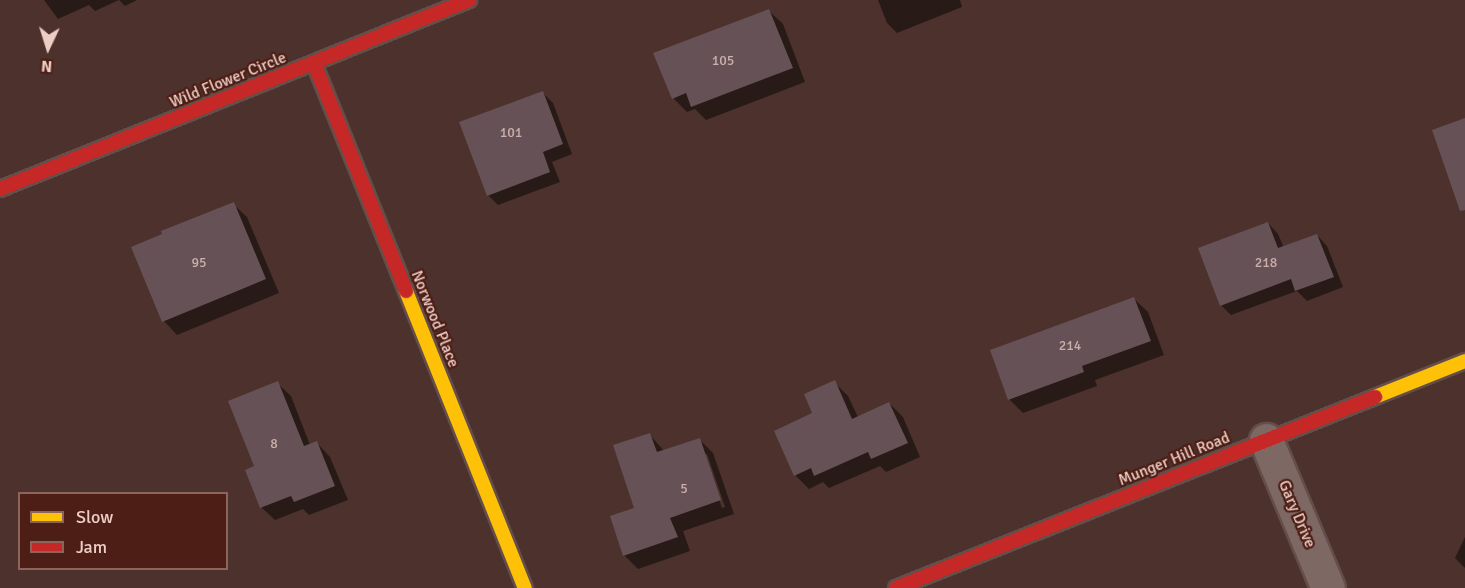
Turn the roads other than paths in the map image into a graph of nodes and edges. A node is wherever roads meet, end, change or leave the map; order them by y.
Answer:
1 (469, 0) edge
2 (314, 63) junction
3 (0, 189) edge
4 (1465, 361) edge
5 (1266, 440) junction
6 (525, 588) edge
7 (896, 588) edge
8 (1328, 588) edge

1 - 2 street, Wild Flower Circle
2 - 3 street, Wild Flower Circle
2 - 6 street, Norwood Place
4 - 5 street, Munger Hill Road
5 - 7 street, Munger Hill Road
5 - 8 street, Gary Drive

